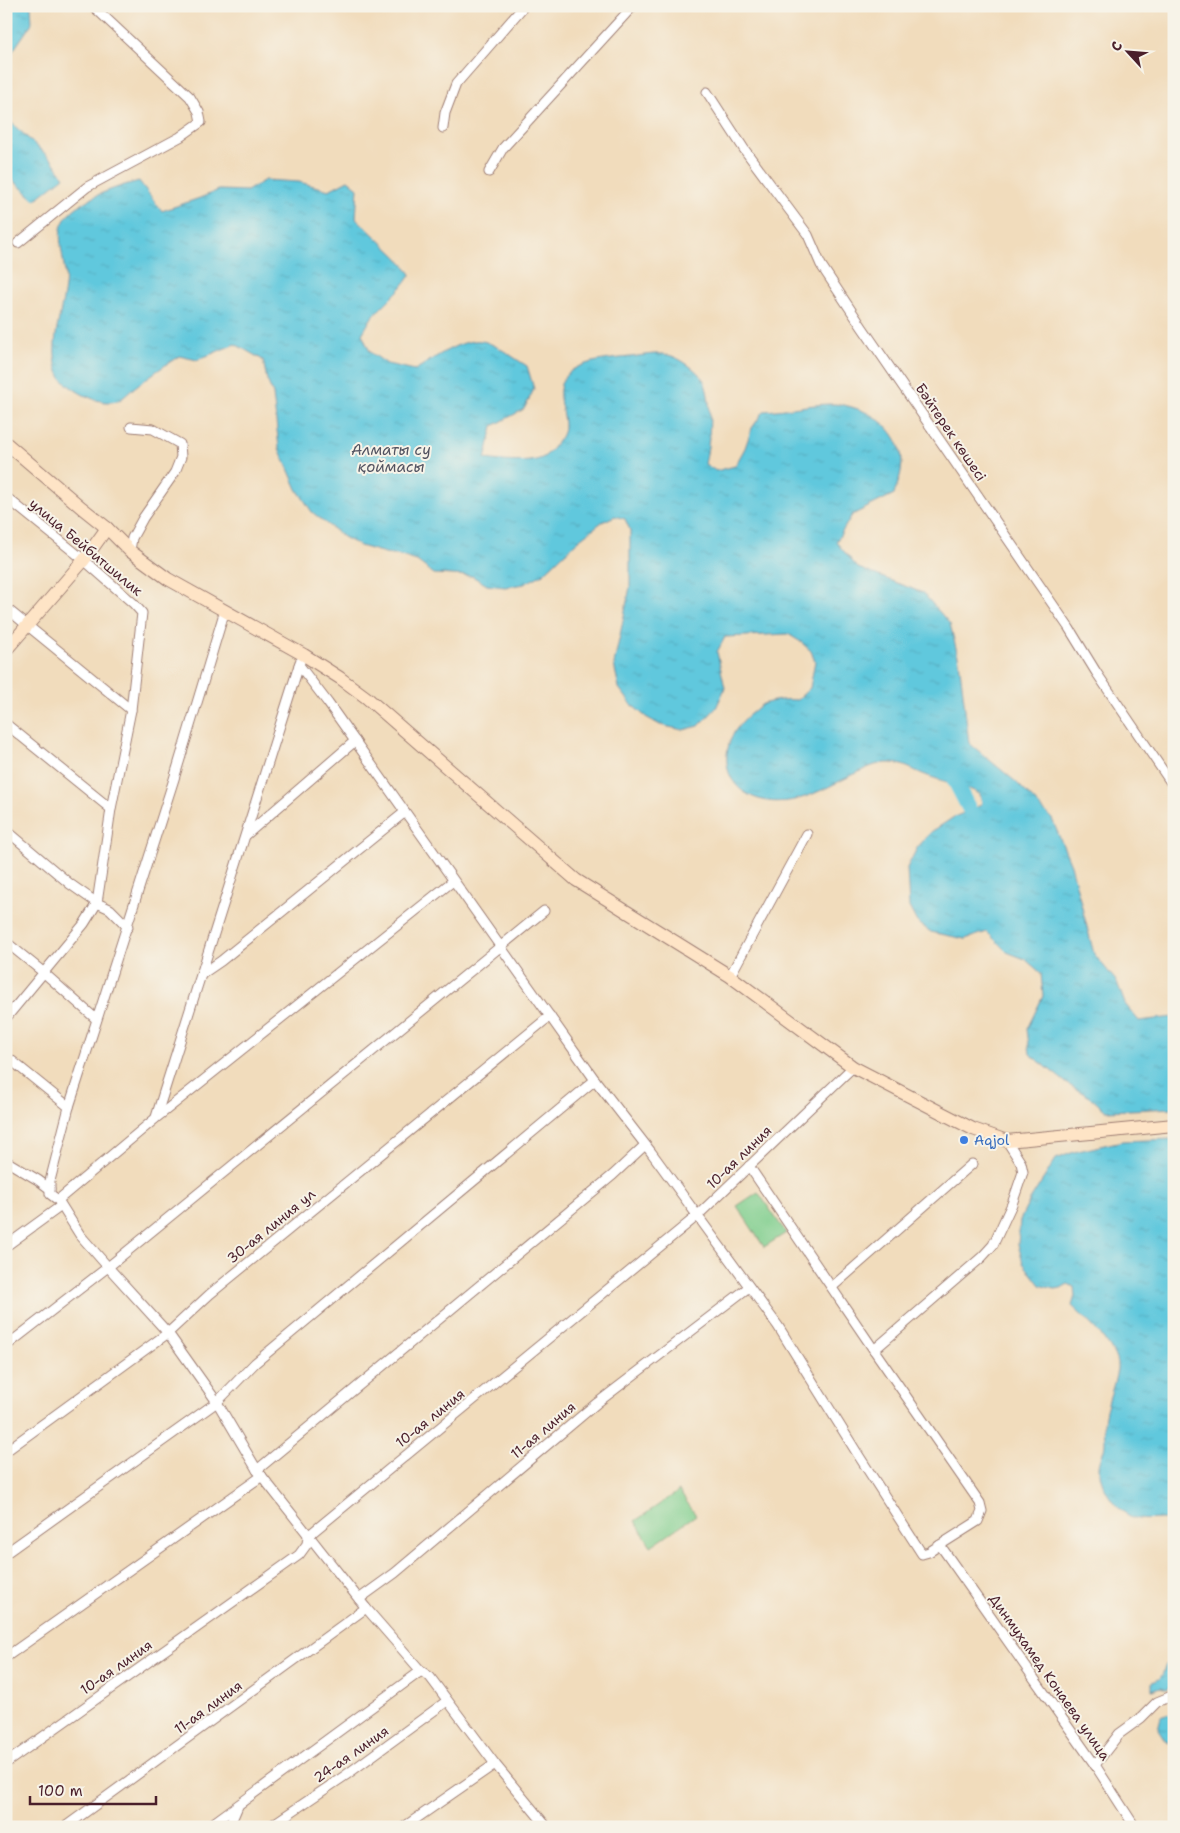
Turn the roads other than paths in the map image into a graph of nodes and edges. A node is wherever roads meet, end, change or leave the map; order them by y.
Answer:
1 (93, 6) edge
2 (524, 6) edge
3 (633, 6) edge
4 (707, 92) dead end
5 (443, 128) dead end
6 (489, 172) dead end
7 (18, 243) dead end
8 (131, 427) dead end
9 (6, 443) edge
10 (6, 497) edge
11 (107, 528) junction
12 (130, 551) junction
13 (84, 560) junction
14 (6, 608) edge
15 (225, 610) junction
16 (27, 624) junction
17 (6, 650) edge
18 (301, 660) junction
19 (131, 710) junction
20 (6, 724) edge
21 (355, 741) junction
22 (1174, 787) edge
23 (111, 809) junction
24 (404, 812) junction
25 (6, 830) edge
26 (807, 834) dead end
27 (246, 835) junction
28 (453, 881) junction
29 (97, 903) junction
30 (544, 911) dead end
31 (128, 927) junction
32 (6, 942) edge
33 (502, 946) junction
34 (43, 972) junction
35 (202, 974) junction
36 (730, 976) junction
37 (550, 1016) junction
38 (6, 1018) edge
39 (96, 1019) junction
40 (6, 1056) edge
41 (853, 1067) junction
42 (595, 1080) junction
43 (69, 1107) junction
44 (156, 1118) junction
45 (1174, 1125) edge
46 (1007, 1141) junction
47 (646, 1145) junction
48 (6, 1162) edge
49 (972, 1164) dead end
50 (749, 1166) junction
51 (50, 1189) junction
52 (60, 1203) junction
53 (697, 1216) junction
54 (6, 1246) edge
55 (108, 1267) junction
56 (749, 1287) junction
57 (832, 1287) junction
58 (168, 1333) junction
59 (6, 1346) edge
60 (874, 1350) junction
61 (217, 1402) junction
62 (6, 1451) edge
63 (260, 1473) junction
64 (308, 1536) junction
65 (940, 1545) junction
66 (6, 1553) edge
67 (359, 1599) junction
68 (366, 1608) junction
69 (6, 1657) edge
70 (421, 1671) junction
71 (1174, 1695) edge
72 (447, 1701) junction
73 (6, 1763) edge
74 (495, 1764) junction
75 (1095, 1765) junction
76 (238, 1806) junction
77 (65, 1827) edge
78 (208, 1827) edge
79 (229, 1827) edge
80 (269, 1827) edge
81 (404, 1827) edge
82 (547, 1827) edge
83 (1135, 1827) edge

1 - 7 street
2 - 5 street
3 - 6 street
4 - 22 street, Бәйтерек көшесі
8 - 12 street
9 - 11 street
10 - 13 street, улица Бейбитшилик
11 - 12 street
11 - 13 street
12 - 15 street
13 - 16 street
13 - 19 street, улица Бейбитшилик
14 - 16 street
15 - 18 street
15 - 31 street
16 - 17 street
16 - 19 street
18 - 21 street
18 - 27 street
18 - 36 street
19 - 23 street
20 - 23 street
21 - 24 street
21 - 27 street
23 - 29 street
24 - 28 street
24 - 35 street
25 - 29 street
26 - 36 street
27 - 35 street
28 - 33 street
28 - 44 street
29 - 31 street
29 - 34 street
30 - 33 street
31 - 39 street
32 - 34 street
33 - 37 street
33 - 55 street
34 - 38 street
34 - 39 street
35 - 44 street
36 - 41 street
37 - 42 street
37 - 58 street, 30-ая линия ул
39 - 43 street
40 - 43 street
41 - 46 street
41 - 50 street, 10-ая линия
42 - 47 street
42 - 61 street
43 - 51 street
44 - 52 street
45 - 46 street
46 - 60 street
47 - 53 street
47 - 63 street
48 - 51 street
49 - 57 street
50 - 53 street, 10-ая линия
50 - 57 street
51 - 52 street
52 - 54 street
52 - 55 street
53 - 56 street
53 - 64 street, 10-ая линия
55 - 58 street
55 - 59 street
56 - 65 street
56 - 67 street, 11-ая линия
57 - 60 street
58 - 61 street
58 - 62 street, 30-ая линия ул
60 - 65 street
61 - 63 street
61 - 66 street
63 - 64 street
63 - 69 street
64 - 67 street
64 - 73 street, 10-ая линия
65 - 75 street, Динмухамед Конаева улица
67 - 68 street
68 - 70 street
68 - 77 street, 11-ая линия
70 - 72 street
70 - 76 street
71 - 75 street
72 - 74 street
72 - 80 street, 24-ая линия
74 - 81 street
74 - 82 street
75 - 83 street, Динмухамед Конаева улица
76 - 78 street
76 - 79 street

